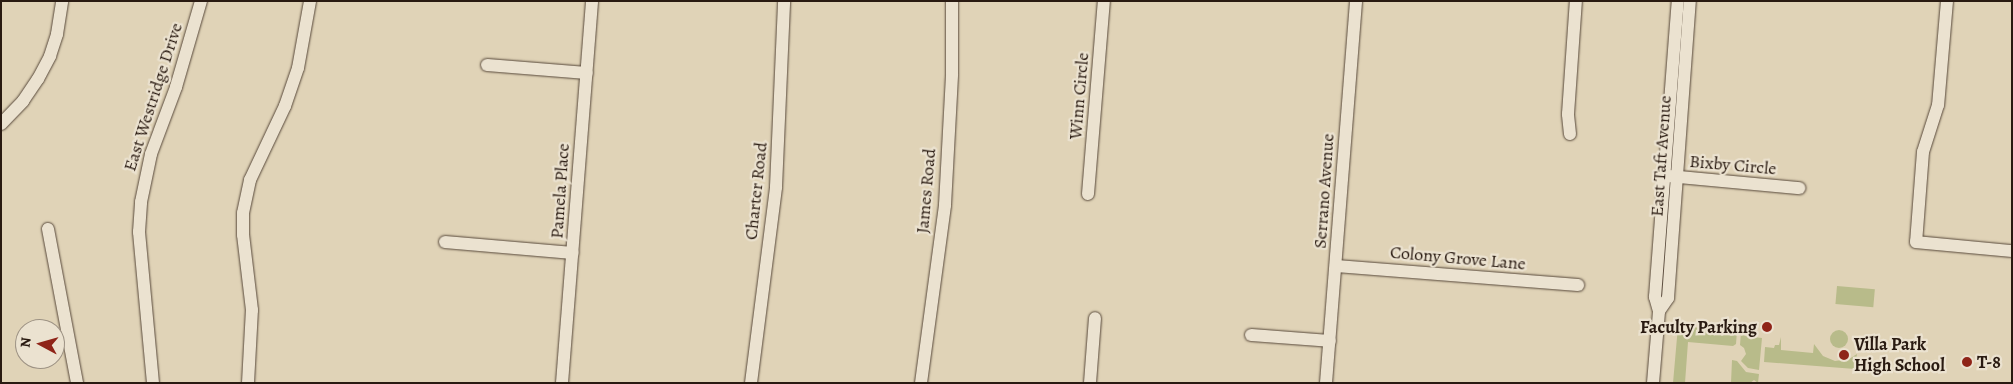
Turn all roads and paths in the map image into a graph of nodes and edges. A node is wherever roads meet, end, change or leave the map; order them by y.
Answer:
1 (62, 1) edge
2 (201, 1) edge
3 (310, 1) edge
4 (592, 1) edge
5 (784, 1) edge
6 (952, 1) edge
7 (1104, 1) edge
8 (1356, 1) edge
9 (1576, 1) edge
10 (1678, 1) edge
11 (1690, 1) edge
12 (1946, 1) edge
13 (487, 65) dead end
14 (587, 73) junction
15 (1, 124) edge
16 (1570, 134) dead end
17 (1664, 176) junction
18 (1677, 177) junction
19 (1799, 188) dead end
20 (1088, 194) dead end
21 (48, 229) dead end
22 (445, 242) dead end
23 (2012, 251) edge
24 (573, 253) junction
25 (1336, 266) junction
26 (1578, 285) dead end
27 (1660, 311) junction
28 (1095, 318) dead end
29 (1251, 334) dead end
30 (1330, 342) junction
31 (77, 383) edge
32 (153, 383) edge
33 (248, 383) edge
34 (562, 383) edge
35 (751, 383) edge
36 (921, 383) edge
37 (1090, 383) edge
38 (1326, 383) edge
39 (1653, 383) edge

1 - 15 street
2 - 32 street, East Westridge Drive
3 - 33 street
4 - 14 street, Pamela Place
5 - 35 street, Charter Road
6 - 36 street, James Road
7 - 20 street, Winn Circle
8 - 25 street, Serrano Avenue
9 - 16 street
10 - 17 street, East Taft Avenue
11 - 18 street, East Taft Avenue
12 - 23 street
13 - 14 street
14 - 24 street, Pamela Place
17 - 18 street, Bixby Circle
17 - 27 street, East Taft Avenue
18 - 19 street, Bixby Circle
18 - 27 street, East Taft Avenue
21 - 31 street
22 - 24 street
24 - 34 street, Pamela Place
25 - 26 street, Colony Grove Lane
25 - 30 street, Serrano Avenue
27 - 39 street, East Taft Avenue
28 - 37 street
29 - 30 street
30 - 38 street, Serrano Avenue

